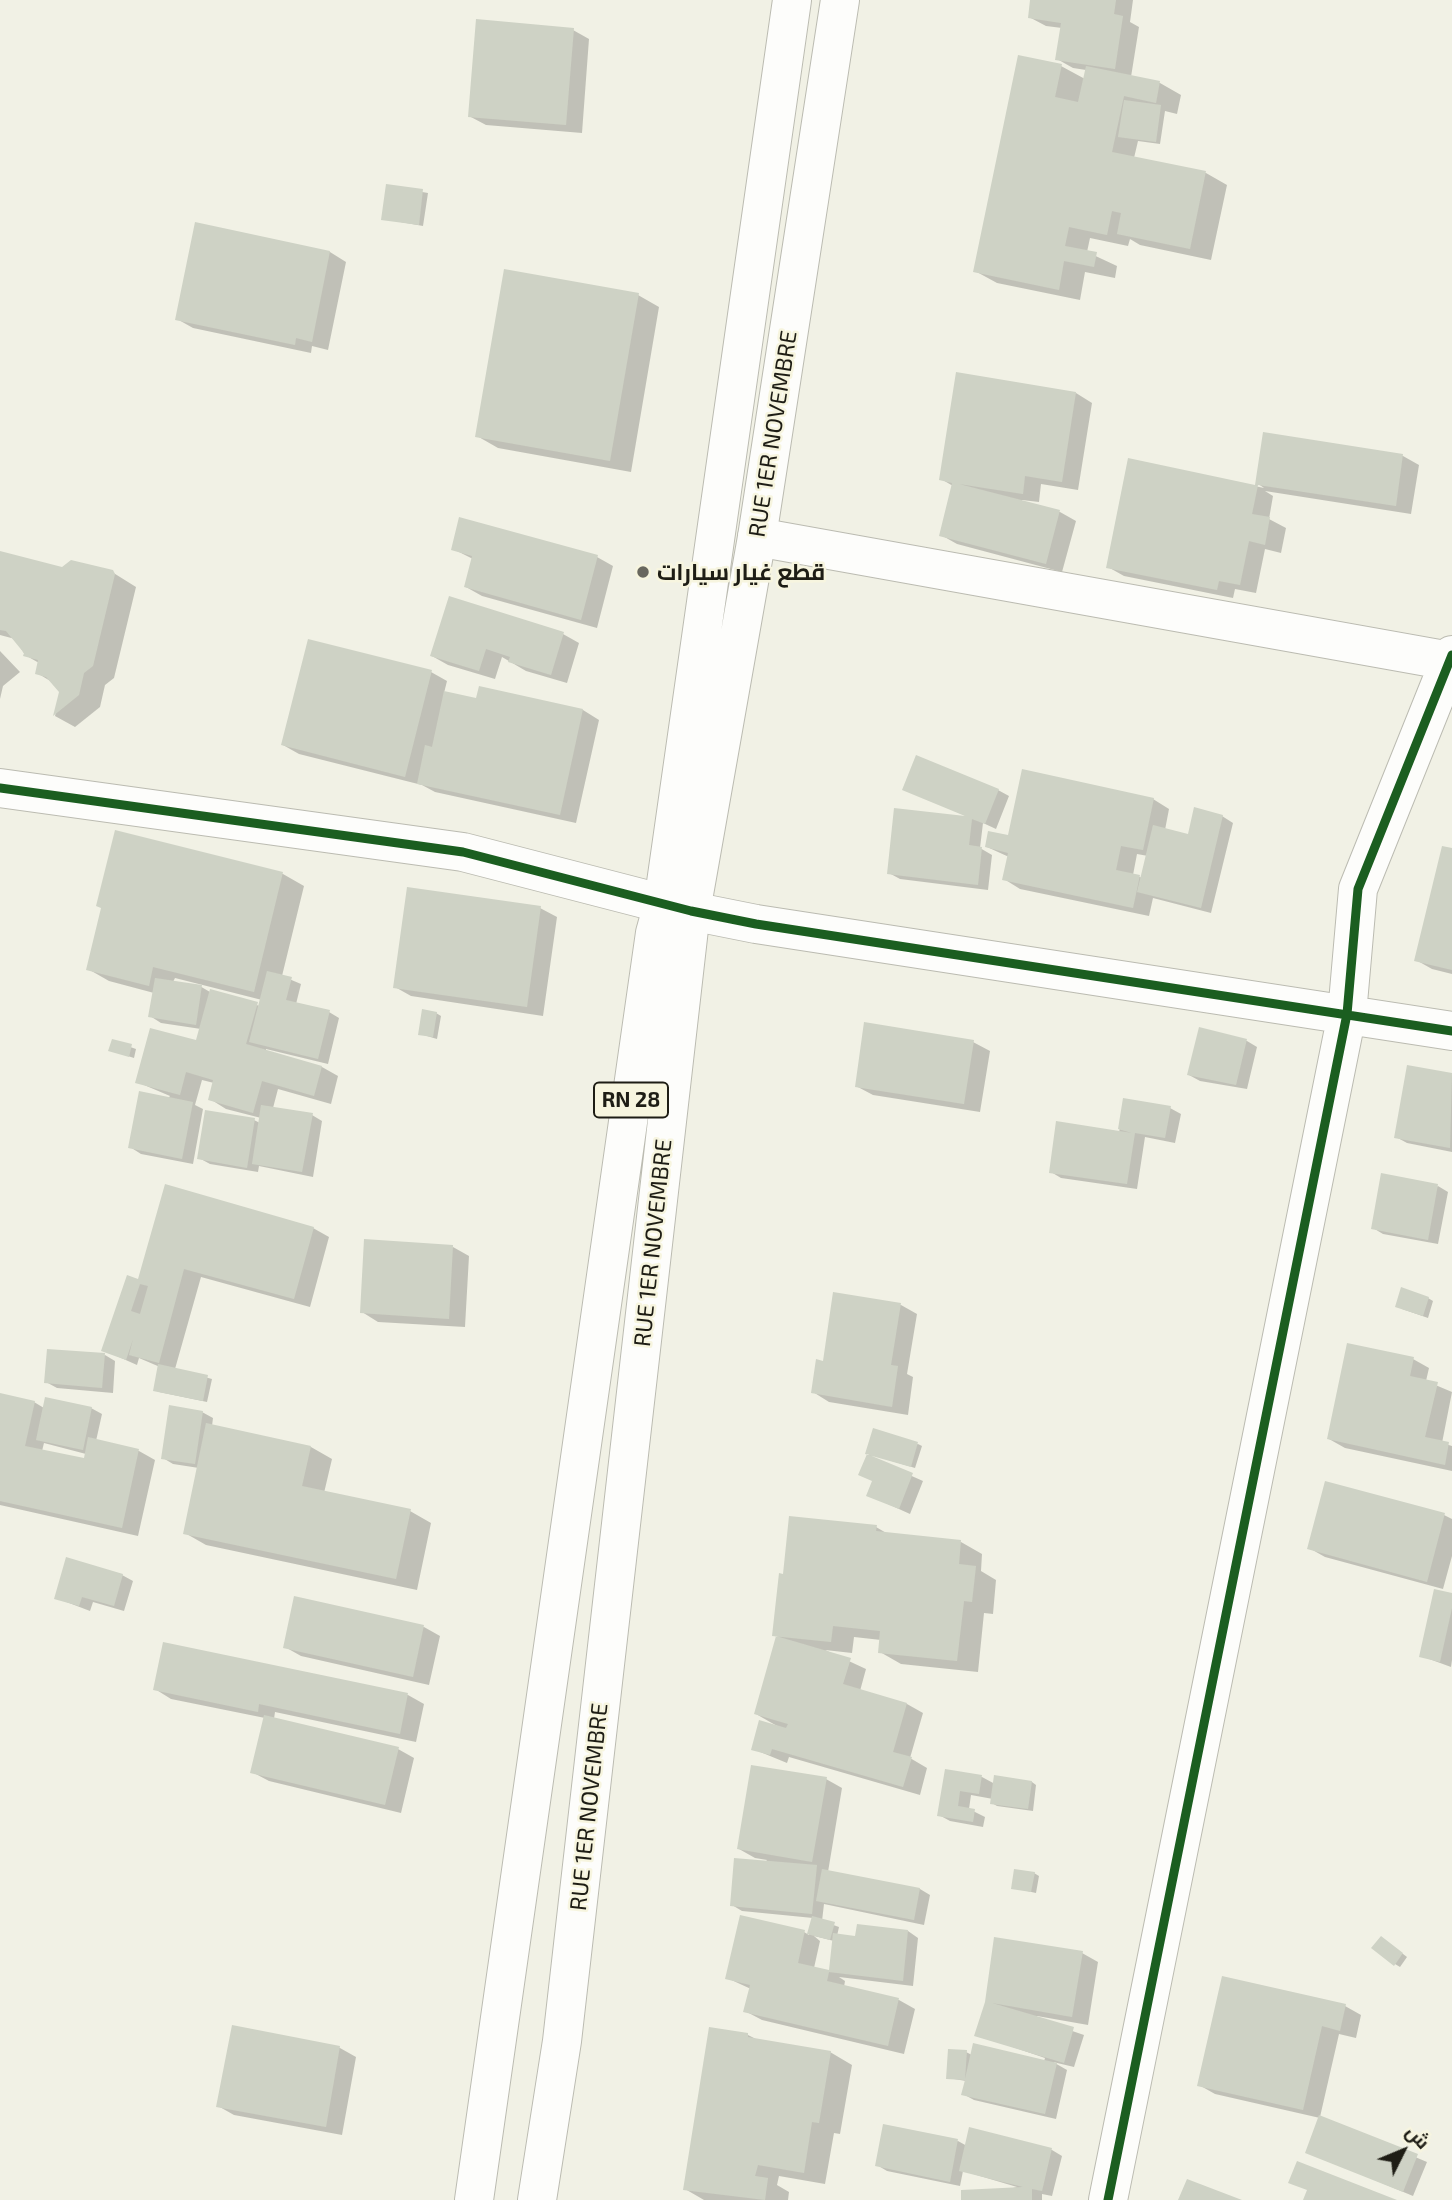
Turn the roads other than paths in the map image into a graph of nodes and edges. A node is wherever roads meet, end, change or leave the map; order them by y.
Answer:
1 (792, 0) edge
2 (840, 0) edge
3 (757, 537) junction
4 (1451, 658) edge
5 (0, 788) edge
6 (677, 908) junction
7 (1347, 1014) junction
8 (1452, 1031) edge
9 (474, 2200) edge
10 (537, 2200) edge
11 (1108, 2200) edge

1 - 6 main road, RN 28
2 - 3 main road, RUE 1ER NOVEMBRE / RN 28
3 - 4 main road
3 - 6 main road, RUE 1ER NOVEMBRE / RN 28
4 - 7 main road
5 - 6 main road
6 - 7 main road
6 - 9 main road, RN 28
6 - 10 main road, RUE 1ER NOVEMBRE / RN 28
7 - 8 main road
7 - 11 main road

